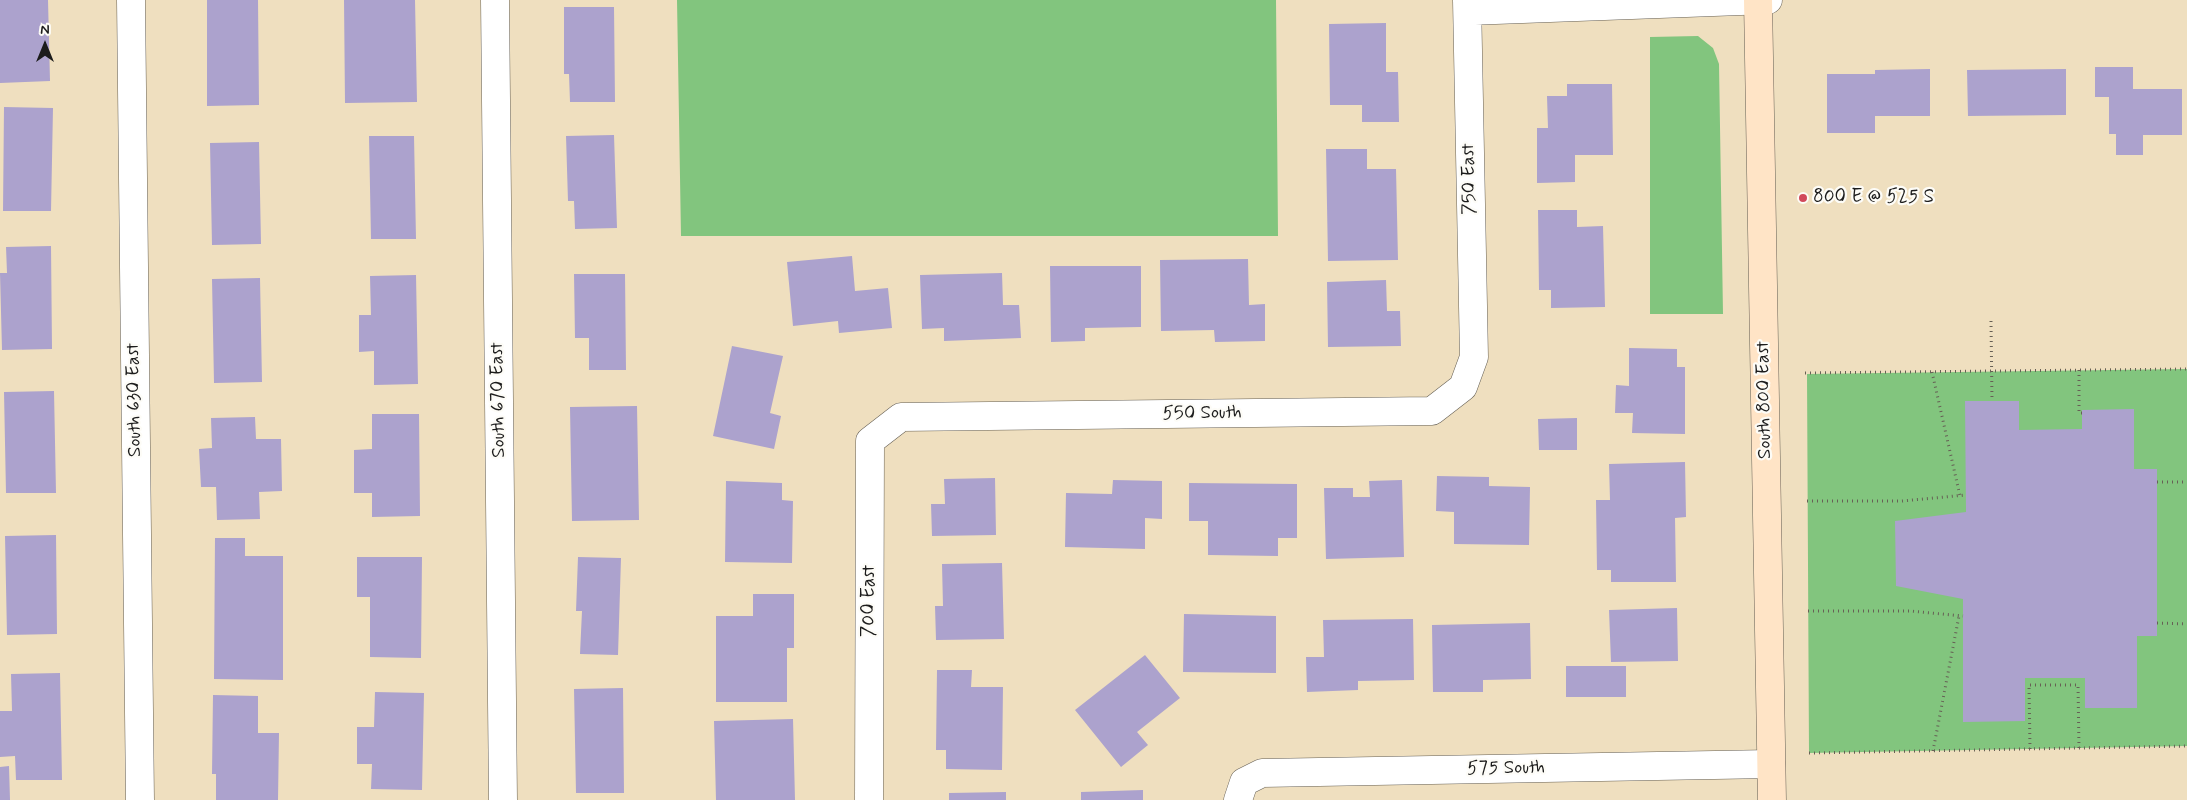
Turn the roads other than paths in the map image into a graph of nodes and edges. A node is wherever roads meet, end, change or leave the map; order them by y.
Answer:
1 (131, 0) edge
2 (495, 0) edge
3 (1758, 0) edge
4 (1768, 0) edge
5 (1468, 5) edge
6 (1474, 358) joint
7 (901, 417) joint
8 (1771, 764) junction
9 (1241, 791) edge
10 (140, 800) edge
11 (503, 800) edge
12 (869, 800) edge
13 (1772, 800) edge

1 - 10 street, South 630 East
2 - 11 street, South 670 East
3 - 4 street
3 - 5 street
3 - 8 main road, South 800 East
5 - 6 street, 750 East
6 - 7 street, 550 South
7 - 12 street, 700 East
8 - 9 street, 575 South
8 - 13 main road, South 800 East

